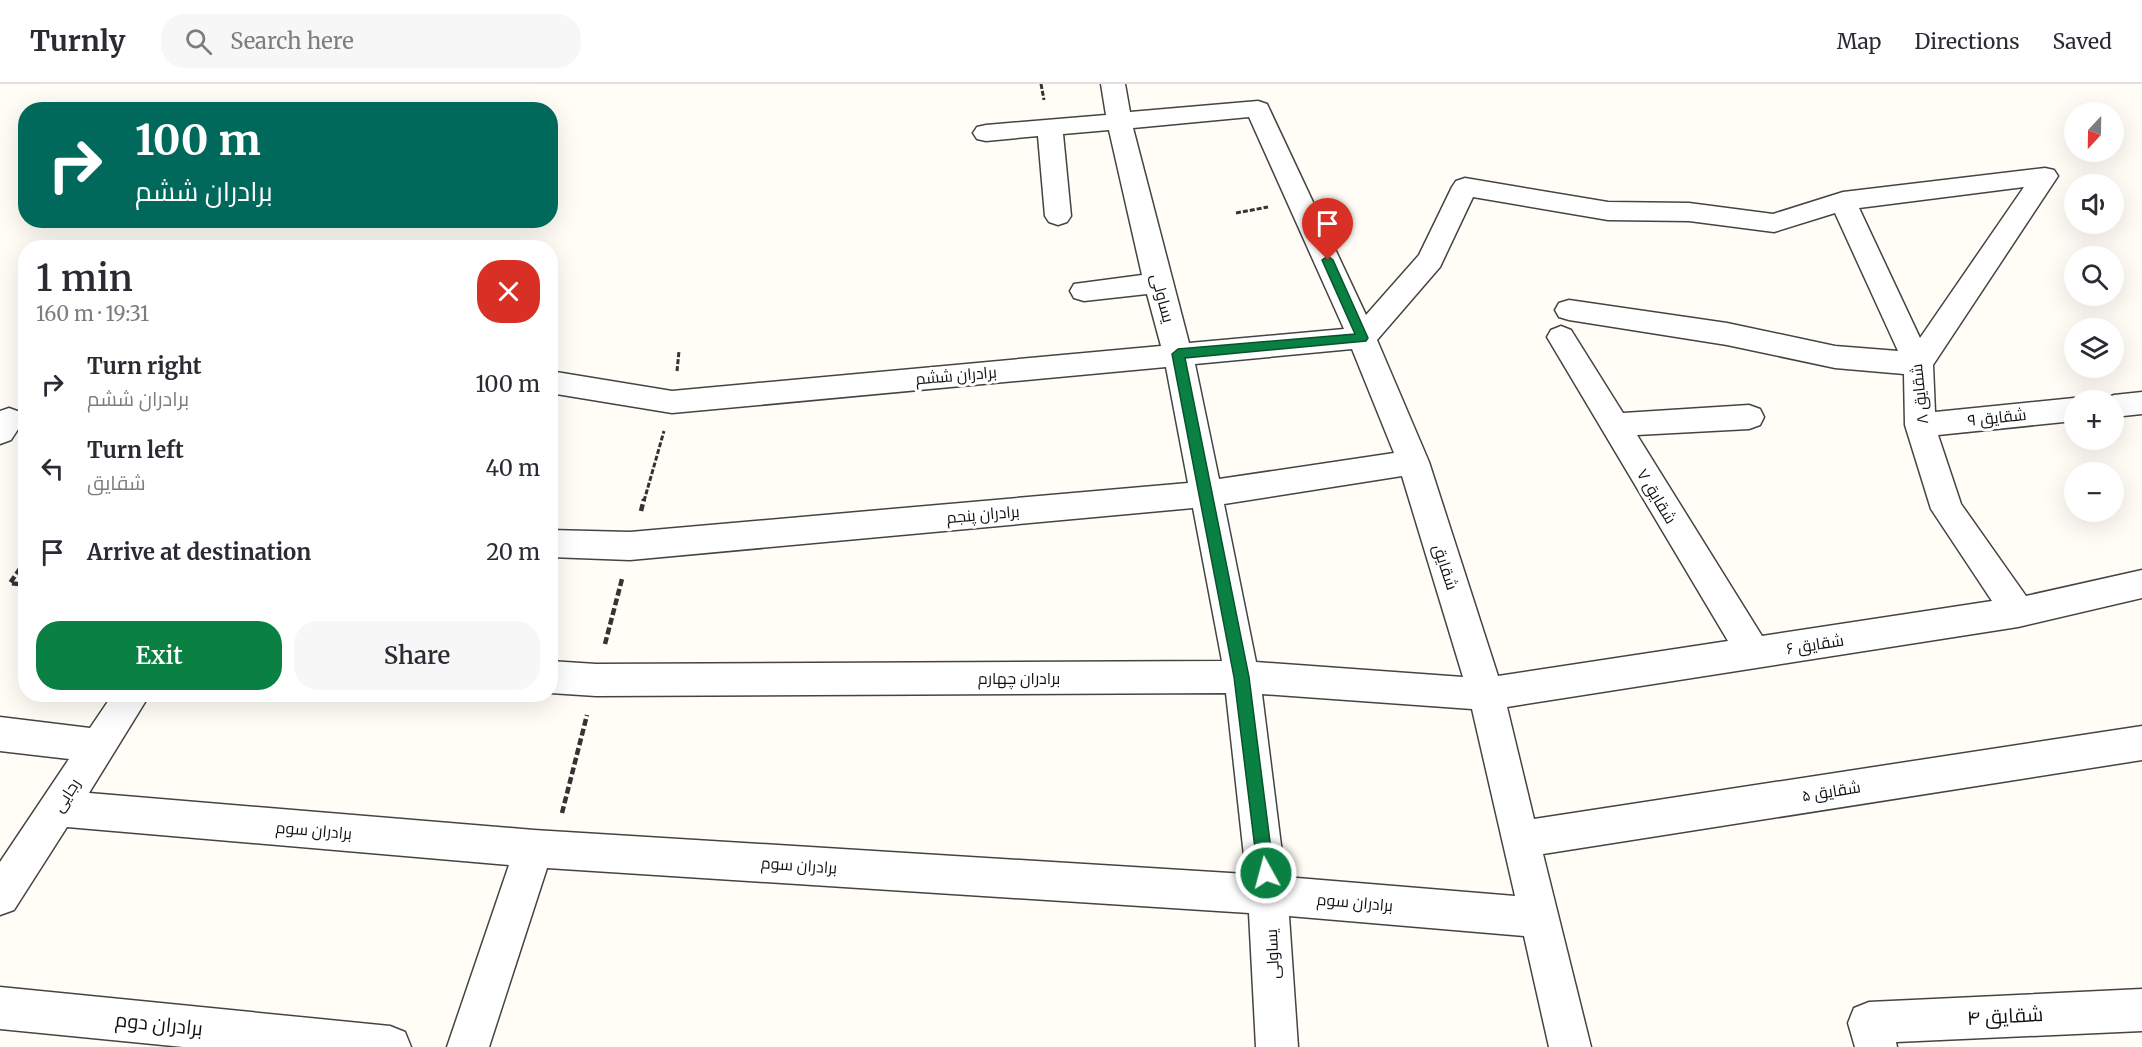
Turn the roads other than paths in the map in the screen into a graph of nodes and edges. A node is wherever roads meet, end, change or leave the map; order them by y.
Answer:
1 (1113, 84) edge
2 (1119, 120) junction
3 (1050, 127) junction
4 (986, 133) dead end
5 (1843, 201) junction
6 (1058, 216) dead end
7 (1158, 283) junction
8 (1084, 291) dead end
9 (1362, 338) junction
10 (1178, 354) junction
11 (1918, 364) junction
12 (558, 383) edge
13 (2142, 403) edge
14 (2124, 405) edge
15 (2064, 411) edge
16 (1749, 417) dead end
17 (1614, 425) junction
18 (1920, 425) junction
19 (1413, 462) junction
20 (1207, 494) junction
21 (558, 543) edge
22 (2142, 584) edge
23 (2019, 612) junction
24 (1754, 654) junction
25 (1242, 677) junction
26 (558, 678) edge
27 (1486, 694) junction
28 (128, 702) edge
29 (0, 734) edge
30 (2142, 742) edge
31 (99, 746) junction
32 (58, 808) junction
33 (1521, 839) junction
34 (543, 849) junction
35 (1268, 895) junction
36 (0, 896) edge
37 (1540, 918) junction
38 (0, 1008) edge
39 (2142, 1010) edge
40 (1873, 1035) edge
41 (390, 1047) edge
42 (468, 1047) edge
43 (1276, 1047) edge
44 (1570, 1047) edge

1 - 2 street, یساولی
2 - 3 street
2 - 7 street, یساولی
2 - 9 street, شقایق
3 - 4 street
3 - 6 street
5 - 9 street
5 - 11 street, شقایق ۸
5 - 11 street
7 - 8 street
7 - 10 street, یساولی
9 - 10 street, برادران ششم
9 - 19 street, شقایق
10 - 12 street, برادران ششم
10 - 20 street, یساولی
11 - 17 street, شقایق ۷
11 - 18 street, شقایق ۸
13 - 14 street
15 - 18 street, شقایق ۹
16 - 17 street
17 - 24 street, شقایق ۷
18 - 23 street, شقایق ۸
19 - 20 street, برادران پنجم
19 - 27 street, شقایق
20 - 21 street, برادران پنجم
20 - 25 street, یساولی
22 - 23 street, شقایق ۶
23 - 24 street, شقایق ۶
24 - 27 street, شقایق ۶
25 - 26 street, برادران چهارم
25 - 27 street, برادران چهارم
25 - 35 street, یساولی
27 - 33 street, شقایق
28 - 31 street, رجایی
29 - 31 street
30 - 33 street, شقایق ۵
31 - 32 street, رجایی
32 - 34 street, برادران سوم
32 - 36 street, رجایی
33 - 37 street, شقایق
34 - 35 street, برادران سوم
34 - 42 street
35 - 37 street, برادران سوم
35 - 43 street, یساولی
37 - 44 street, شقایق
38 - 41 street, برادران دوم
39 - 40 street, شقایق ۴

